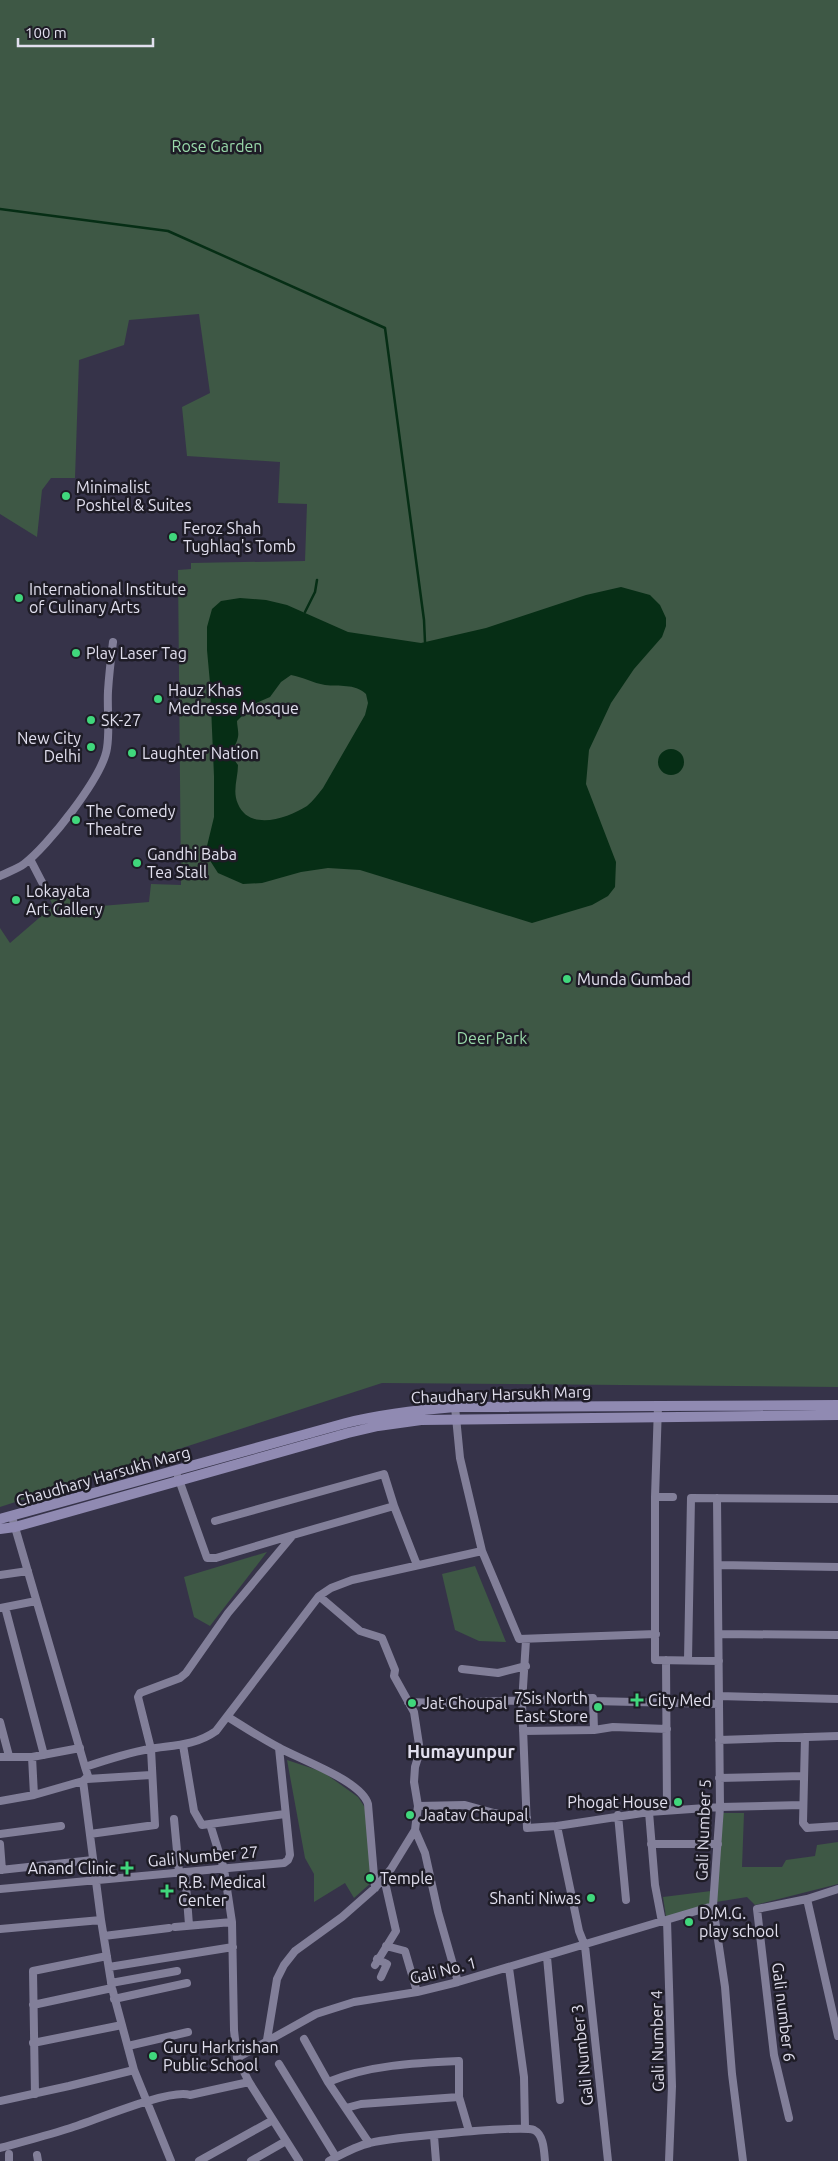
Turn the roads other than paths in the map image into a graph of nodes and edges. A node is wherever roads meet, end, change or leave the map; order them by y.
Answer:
1 (114, 642) dead end
2 (30, 860) junction
3 (0, 876) edge
4 (44, 886) dead end
5 (838, 1405) edge
6 (455, 1407) junction
7 (659, 1411) junction
8 (796, 1414) junction
9 (838, 1415) edge
10 (457, 1418) junction
11 (178, 1475) junction
12 (656, 1497) junction
13 (673, 1497) dead end
14 (717, 1498) junction
15 (838, 1499) edge
16 (394, 1506) junction
17 (0, 1519) edge
18 (14, 1522) junction
19 (215, 1522) dead end
20 (0, 1529) edge
21 (293, 1535) junction
22 (482, 1551) junction
23 (417, 1565) junction
24 (718, 1565) junction
25 (838, 1567) edge
26 (28, 1571) junction
27 (0, 1575) edge
28 (319, 1596) junction
29 (36, 1601) junction
30 (2, 1607) edge
31 (656, 1634) junction
32 (719, 1634) junction
33 (838, 1635) edge
34 (526, 1640) junction
35 (666, 1660) junction
36 (688, 1660) junction
37 (719, 1661) junction
38 (526, 1666) junction
39 (462, 1669) dead end
40 (838, 1699) edge
41 (522, 1700) junction
42 (719, 1700) junction
43 (593, 1701) junction
44 (408, 1702) junction
45 (667, 1703) junction
46 (228, 1717) junction
47 (0, 1722) edge
48 (667, 1728) junction
49 (594, 1730) junction
50 (523, 1731) junction
51 (838, 1736) edge
52 (805, 1737) junction
53 (719, 1740) junction
54 (183, 1745) junction
55 (80, 1748) junction
56 (279, 1748) junction
57 (151, 1749) junction
58 (44, 1755) junction
59 (9, 1756) junction
60 (0, 1757) edge
61 (32, 1758) junction
62 (85, 1767) junction
63 (151, 1775) junction
64 (803, 1776) junction
65 (719, 1778) junction
66 (85, 1780) junction
67 (34, 1795) junction
68 (0, 1801) edge
69 (802, 1805) junction
70 (418, 1806) junction
71 (720, 1807) junction
72 (667, 1810) junction
73 (649, 1812) junction
74 (285, 1814) junction
75 (618, 1815) junction
76 (527, 1818) junction
77 (174, 1819) dead end
78 (210, 1824) junction
79 (61, 1826) dead end
80 (557, 1826) junction
81 (838, 1826) edge
82 (415, 1830) junction
83 (0, 1834) edge
84 (90, 1834) junction
85 (0, 1844) edge
86 (651, 1844) junction
87 (718, 1844) junction
88 (94, 1860) junction
89 (224, 1869) junction
90 (1, 1870) edge
91 (182, 1872) junction
92 (384, 1878) junction
93 (96, 1879) junction
94 (0, 1888) edge
95 (376, 1888) junction
96 (838, 1889) edge
97 (807, 1899) junction
98 (626, 1900) dead end
99 (713, 1906) junction
100 (101, 1920) junction
101 (664, 1921) junction
102 (232, 1922) junction
103 (189, 1925) junction
104 (0, 1929) edge
105 (104, 1936) junction
106 (386, 1946) junction
107 (585, 1946) junction
108 (233, 1947) junction
109 (107, 1956) junction
110 (547, 1957) junction
111 (109, 1967) junction
112 (509, 1968) junction
113 (177, 1971) dead end
114 (381, 1976) dead end
115 (458, 1982) junction
116 (187, 1983) dead end
117 (111, 1985) junction
118 (417, 1992) junction
119 (114, 1999) junction
120 (33, 2005) junction
121 (122, 2025) junction
122 (188, 2032) dead end
123 (838, 2036) edge
124 (304, 2039) dead end
125 (267, 2040) junction
126 (33, 2043) junction
127 (128, 2046) junction
128 (237, 2058) junction
129 (279, 2064) dead end
130 (134, 2070) junction
131 (249, 2082) junction
132 (328, 2082) junction
133 (35, 2094) junction
134 (459, 2097) junction
135 (560, 2100) dead end
136 (0, 2101) edge
137 (148, 2102) junction
138 (346, 2108) junction
139 (789, 2118) dead end
140 (273, 2120) junction
141 (525, 2128) junction
142 (469, 2131) junction
143 (434, 2136) junction
144 (286, 2141) junction
145 (370, 2143) junction
146 (0, 2148) edge
147 (332, 2159) edge
148 (170, 2161) edge
149 (199, 2161) edge
150 (251, 2161) edge
151 (299, 2161) edge
152 (436, 2161) edge
153 (545, 2161) edge
154 (608, 2161) edge
155 (669, 2161) edge
156 (743, 2161) edge

1 - 2 street
2 - 3 street
2 - 4 street
5 - 8 street, Chaudhary Harsukh Marg
6 - 7 street, Chaudhary Harsukh Marg
6 - 10 street
6 - 11 street, Chaudhary Harsukh Marg
7 - 8 street, Chaudhary Harsukh Marg
7 - 10 street, Chaudhary Harsukh Marg
7 - 12 street
8 - 9 street, Chaudhary Harsukh Marg
10 - 11 street, Chaudhary Harsukh Marg
10 - 22 street
11 - 18 street, Chaudhary Harsukh Marg
11 - 21 street
12 - 13 street
12 - 31 street
14 - 15 street
14 - 24 street, Gali Number 5
14 - 36 street
16 - 19 street
16 - 21 street
16 - 23 street
17 - 18 street, Chaudhary Harsukh Marg
18 - 20 street, Chaudhary Harsukh Marg
18 - 26 street
21 - 57 street
22 - 23 street
22 - 34 street
23 - 28 street
24 - 25 street
24 - 32 street, Gali Number 5
26 - 27 street
26 - 29 street
28 - 44 street
28 - 46 street
29 - 30 street
29 - 55 street
30 - 58 street
31 - 34 street
31 - 35 street
32 - 33 street
32 - 37 street, Gali Number 5
34 - 38 street
35 - 36 street
35 - 45 street
36 - 37 street
37 - 42 street, Gali Number 5
38 - 39 street
38 - 41 street
40 - 42 street
41 - 43 street
41 - 44 street
41 - 50 street
42 - 45 street
42 - 53 street, Gali Number 5
43 - 45 street
43 - 49 street
44 - 70 street
45 - 48 street
46 - 54 street
46 - 56 street
47 - 59 street
48 - 49 street
48 - 72 street
49 - 50 street
50 - 76 street
51 - 52 street
52 - 53 street
52 - 64 street
53 - 65 street, Gali Number 5
54 - 57 street
54 - 78 street
55 - 58 street
55 - 62 street
56 - 74 street
56 - 95 street
57 - 62 street
57 - 63 street
58 - 61 street
59 - 60 street
59 - 61 street
61 - 67 street
62 - 66 street
63 - 66 street
63 - 84 street
64 - 65 street
64 - 69 street
65 - 71 street, Gali Number 5
66 - 67 street
66 - 84 street
67 - 68 street
69 - 71 street
69 - 81 street
70 - 76 street
70 - 82 street
71 - 72 street
71 - 87 street, Gali Number 5
72 - 73 street
73 - 75 street
73 - 86 street, Gali Number 4
74 - 78 street
74 - 89 street, Gali Number 27
75 - 80 street
75 - 98 street
76 - 80 street
77 - 91 street
78 - 89 street
79 - 83 street
80 - 107 street, Gali Number 3
82 - 92 street
82 - 115 street
84 - 88 street
85 - 90 street
86 - 87 street
86 - 101 street, Gali Number 4
87 - 99 street, Gali Number 5
88 - 90 street
88 - 93 street
89 - 91 street, Gali Number 27
89 - 102 street
91 - 93 street, Gali Number 27
91 - 103 street
92 - 95 street
92 - 106 street
93 - 94 street, Gali Number 27
93 - 100 street
95 - 125 street
96 - 97 street
97 - 123 street
97 - 139 street, Gali number 6
99 - 101 street, Gali No. 1
99 - 156 street, Gali Number 5
100 - 104 street
100 - 105 street
101 - 107 street, Gali No. 1
101 - 155 street, Gali Number 4
102 - 103 street
102 - 108 street
103 - 105 street
105 - 109 street
106 - 114 street
106 - 118 street
107 - 110 street, Gali No. 1
107 - 154 street, Gali Number 3
108 - 111 street
108 - 128 street
109 - 111 street
109 - 120 street
110 - 112 street, Gali No. 1
110 - 135 street
111 - 117 street
112 - 115 street, Gali No. 1
112 - 141 street
113 - 117 street
115 - 118 street, Gali No. 1
116 - 119 street
117 - 119 street
117 - 120 street
118 - 125 street, Gali No. 1
119 - 121 street
120 - 126 street
121 - 126 street
121 - 127 street
122 - 127 street
124 - 132 street
125 - 128 street, Gali No. 1
126 - 133 street
127 - 130 street
128 - 131 street
129 - 147 street
130 - 133 street
130 - 137 street
131 - 137 street
131 - 140 street
132 - 134 street
132 - 138 street
133 - 136 street
134 - 138 street
134 - 142 street
137 - 146 street
137 - 148 street
138 - 145 street
140 - 144 street
140 - 149 street
141 - 142 street
141 - 153 street
142 - 143 street
143 - 145 street
143 - 152 street
144 - 150 street
144 - 151 street
145 - 147 street

